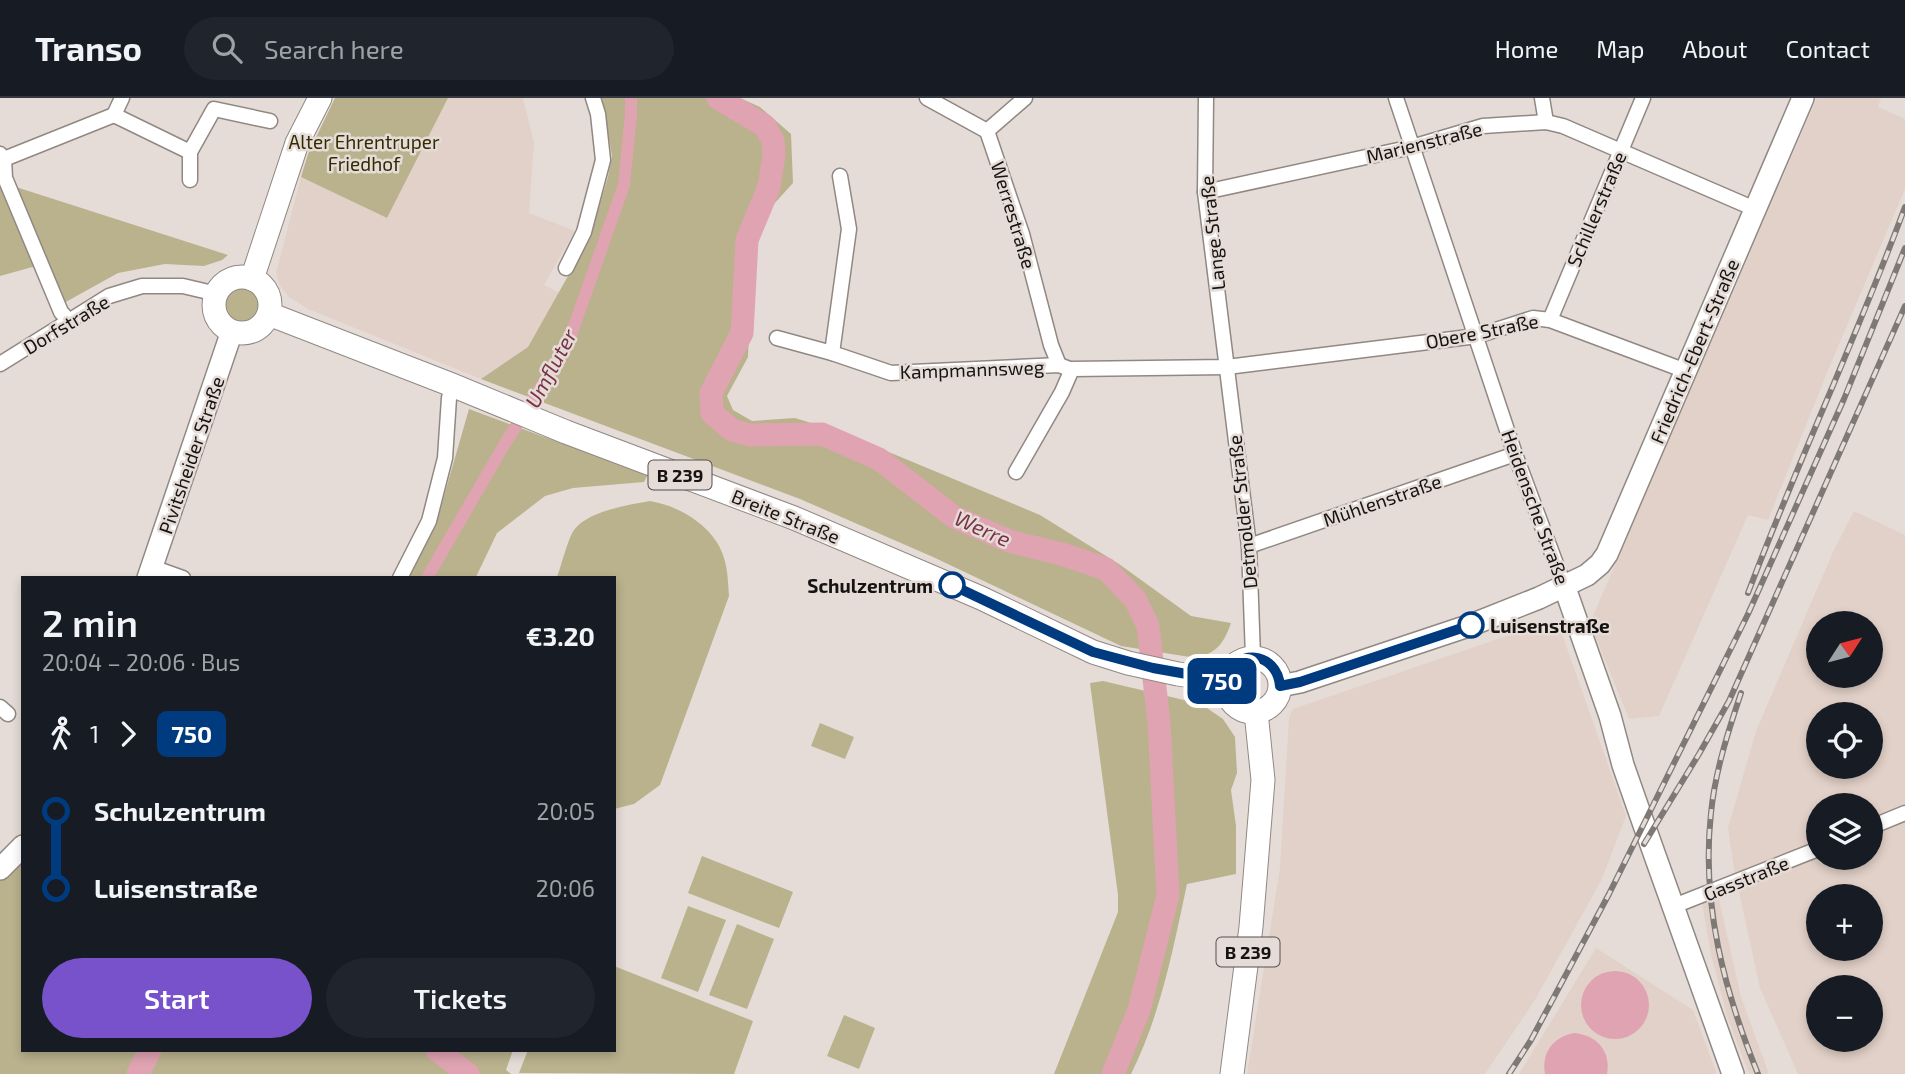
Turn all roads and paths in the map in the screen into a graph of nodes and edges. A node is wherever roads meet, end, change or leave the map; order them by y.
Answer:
1 (122, 98) edge
2 (320, 98) edge
3 (593, 98) edge
4 (927, 98) edge
5 (1025, 98) edge
6 (1206, 98) edge
7 (1396, 98) edge
8 (1542, 98) edge
9 (1643, 98) edge
10 (1803, 98) edge
11 (114, 115) junction
12 (270, 121) dead end
13 (1546, 122) junction
14 (987, 131) junction
15 (1412, 147) junction
16 (1620, 150) junction
17 (190, 152) junction
18 (2, 156) edge
19 (840, 176) dead end
20 (190, 180) dead end
21 (1205, 192) junction
22 (1755, 209) junction
23 (566, 268) dead end
24 (252, 279) junction
25 (217, 294) junction
26 (269, 314) junction
27 (1550, 320) junction
28 (69, 321) junction
29 (232, 331) junction
30 (1477, 337) junction
31 (777, 338) dead end
32 (832, 353) junction
33 (0, 364) edge
34 (1066, 367) junction
35 (1227, 367) junction
36 (1686, 371) junction
37 (452, 385) junction
38 (1515, 454) junction
39 (1016, 472) dead end
40 (1249, 546) junction
41 (150, 572) edge
42 (172, 576) edge
43 (401, 576) edge
44 (1565, 588) junction
45 (1253, 657) junction
46 (1226, 681) junction
47 (1280, 686) junction
48 (1255, 712) junction
49 (1905, 813) edge
50 (1883, 822) edge
51 (21, 848) edge
52 (1806, 854) edge
53 (0, 869) edge
54 (1674, 906) junction
55 (1232, 1074) edge
56 (1734, 1074) edge

1 - 11 street
2 - 24 main road
3 - 23 street
4 - 14 street
5 - 14 street
6 - 21 street, Lange Straße
7 - 15 street, Heidensche Straße
8 - 13 street
9 - 16 street, Schillerstraße
10 - 22 main road, Friedrich-Ebert-Straße
11 - 17 street
11 - 18 street
12 - 17 street
13 - 15 street, Marienstraße
13 - 16 street, Marienstraße
14 - 34 street, Werrestraße
15 - 21 street, Marienstraße
15 - 30 street, Heidensche Straße
16 - 22 street, Marienstraße
16 - 27 street, Schillerstraße
17 - 20 street
18 - 28 street
19 - 32 street
21 - 35 street, Lange Straße
22 - 36 main road, Friedrich-Ebert-Straße
24 - 25 main road
24 - 26 main road
25 - 28 street, Dorfstraße
25 - 29 main road
26 - 29 main road
26 - 37 main road, Breite Straße / B 239
27 - 30 street, Obere Straße
27 - 36 street, Obere Straße
28 - 33 street, Dorfstraße
29 - 41 main road, Pivitsheider Straße
30 - 35 street, Obere Straße
30 - 38 street, Heidensche Straße
31 - 32 street, Kampmannsweg
32 - 34 street, Kampmannsweg
34 - 35 street, Obere Straße
34 - 39 street
35 - 40 street, Detmolder Straße
36 - 44 main road, Friedrich-Ebert-Straße
37 - 43 street
37 - 46 main road, Breite Straße / B 239
38 - 40 street, Mühlenstraße
38 - 44 street, Heidensche Straße
40 - 45 street, Detmolder Straße
41 - 42 street
44 - 47 main road
44 - 54 main road, Heidensche Straße
45 - 46 main road
45 - 47 main road
46 - 48 main road
47 - 48 main road
48 - 55 main road, B 239
49 - 50 street
51 - 53 main road
52 - 54 street, Gasstraße
54 - 56 main road, Heidensche Straße

